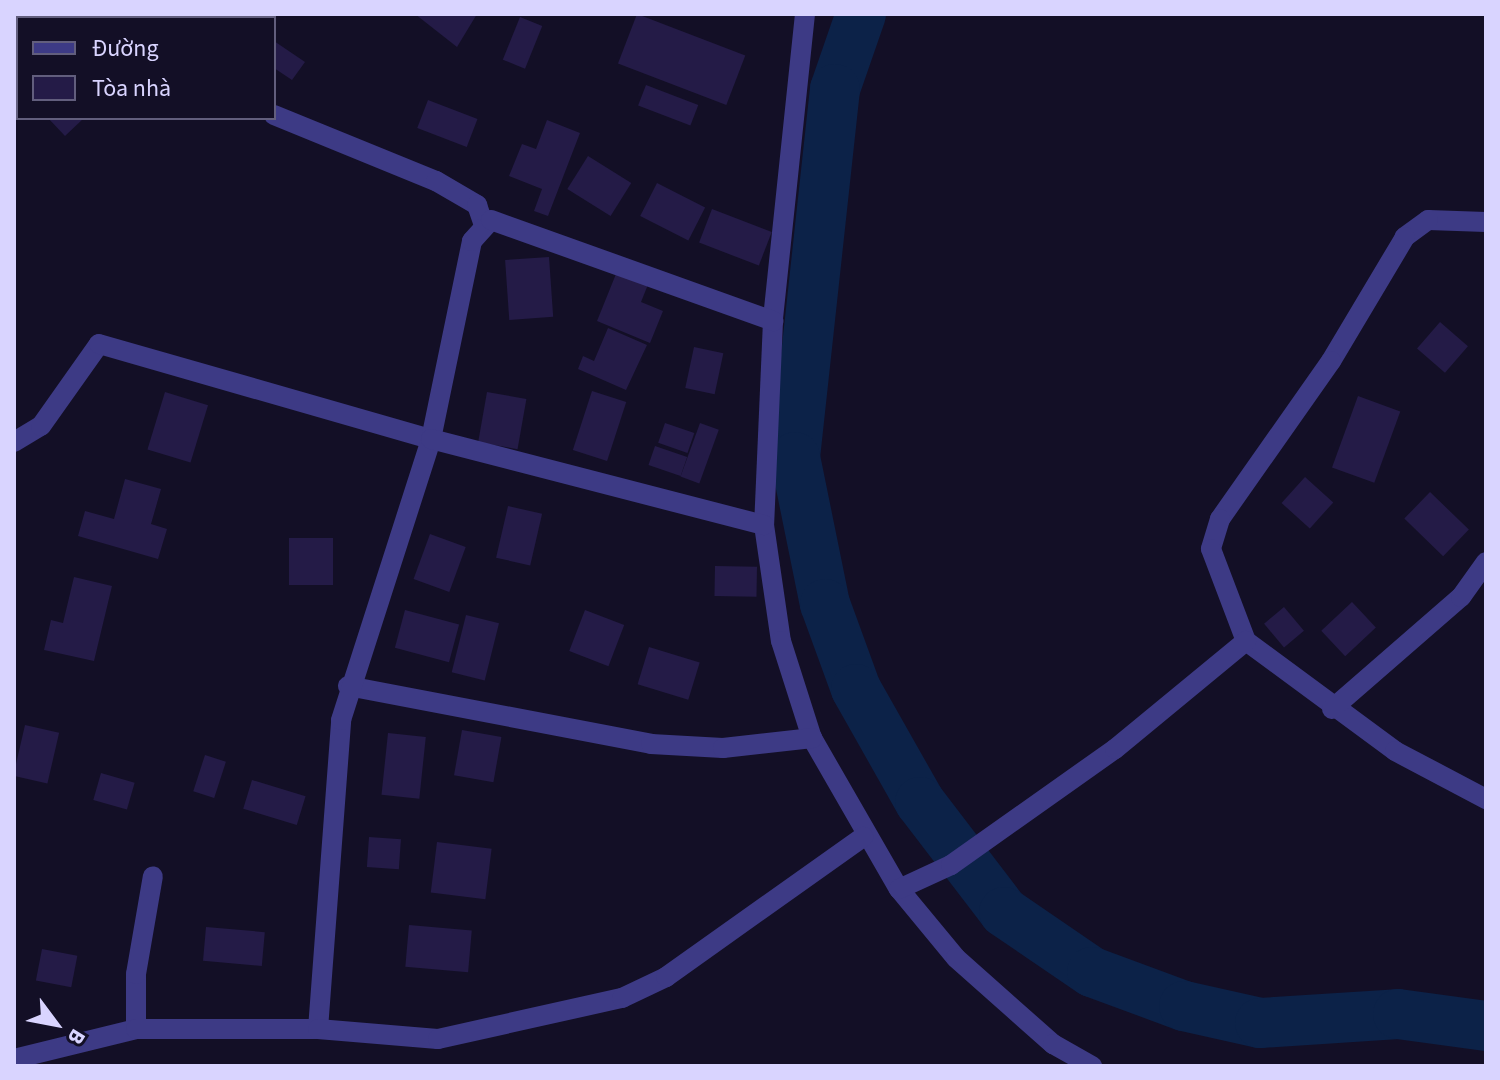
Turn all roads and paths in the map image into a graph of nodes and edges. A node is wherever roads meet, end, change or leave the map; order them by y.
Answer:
1 (805, 14) edge
2 (276, 116) edge
3 (483, 222) junction
4 (1486, 222) edge
5 (773, 321) junction
6 (431, 439) junction
7 (14, 442) edge
8 (764, 525) junction
9 (1486, 562) edge
10 (1246, 641) junction
11 (348, 686) junction
12 (1332, 709) junction
13 (812, 738) junction
14 (1486, 799) edge
15 (863, 837) junction
16 (153, 876) dead end
17 (899, 889) junction
18 (136, 1029) junction
19 (318, 1029) junction
20 (14, 1059) edge
21 (1092, 1066) edge

1 - 5 street
2 - 3 street
3 - 5 street
3 - 6 street
4 - 10 street
5 - 8 street
6 - 7 street
6 - 8 street
6 - 11 street
8 - 13 street
9 - 12 street
10 - 12 street
10 - 17 street
11 - 13 street
11 - 19 street
12 - 14 street
13 - 15 street
15 - 17 street
15 - 19 street
16 - 18 street
17 - 21 street
18 - 19 street
18 - 20 street

